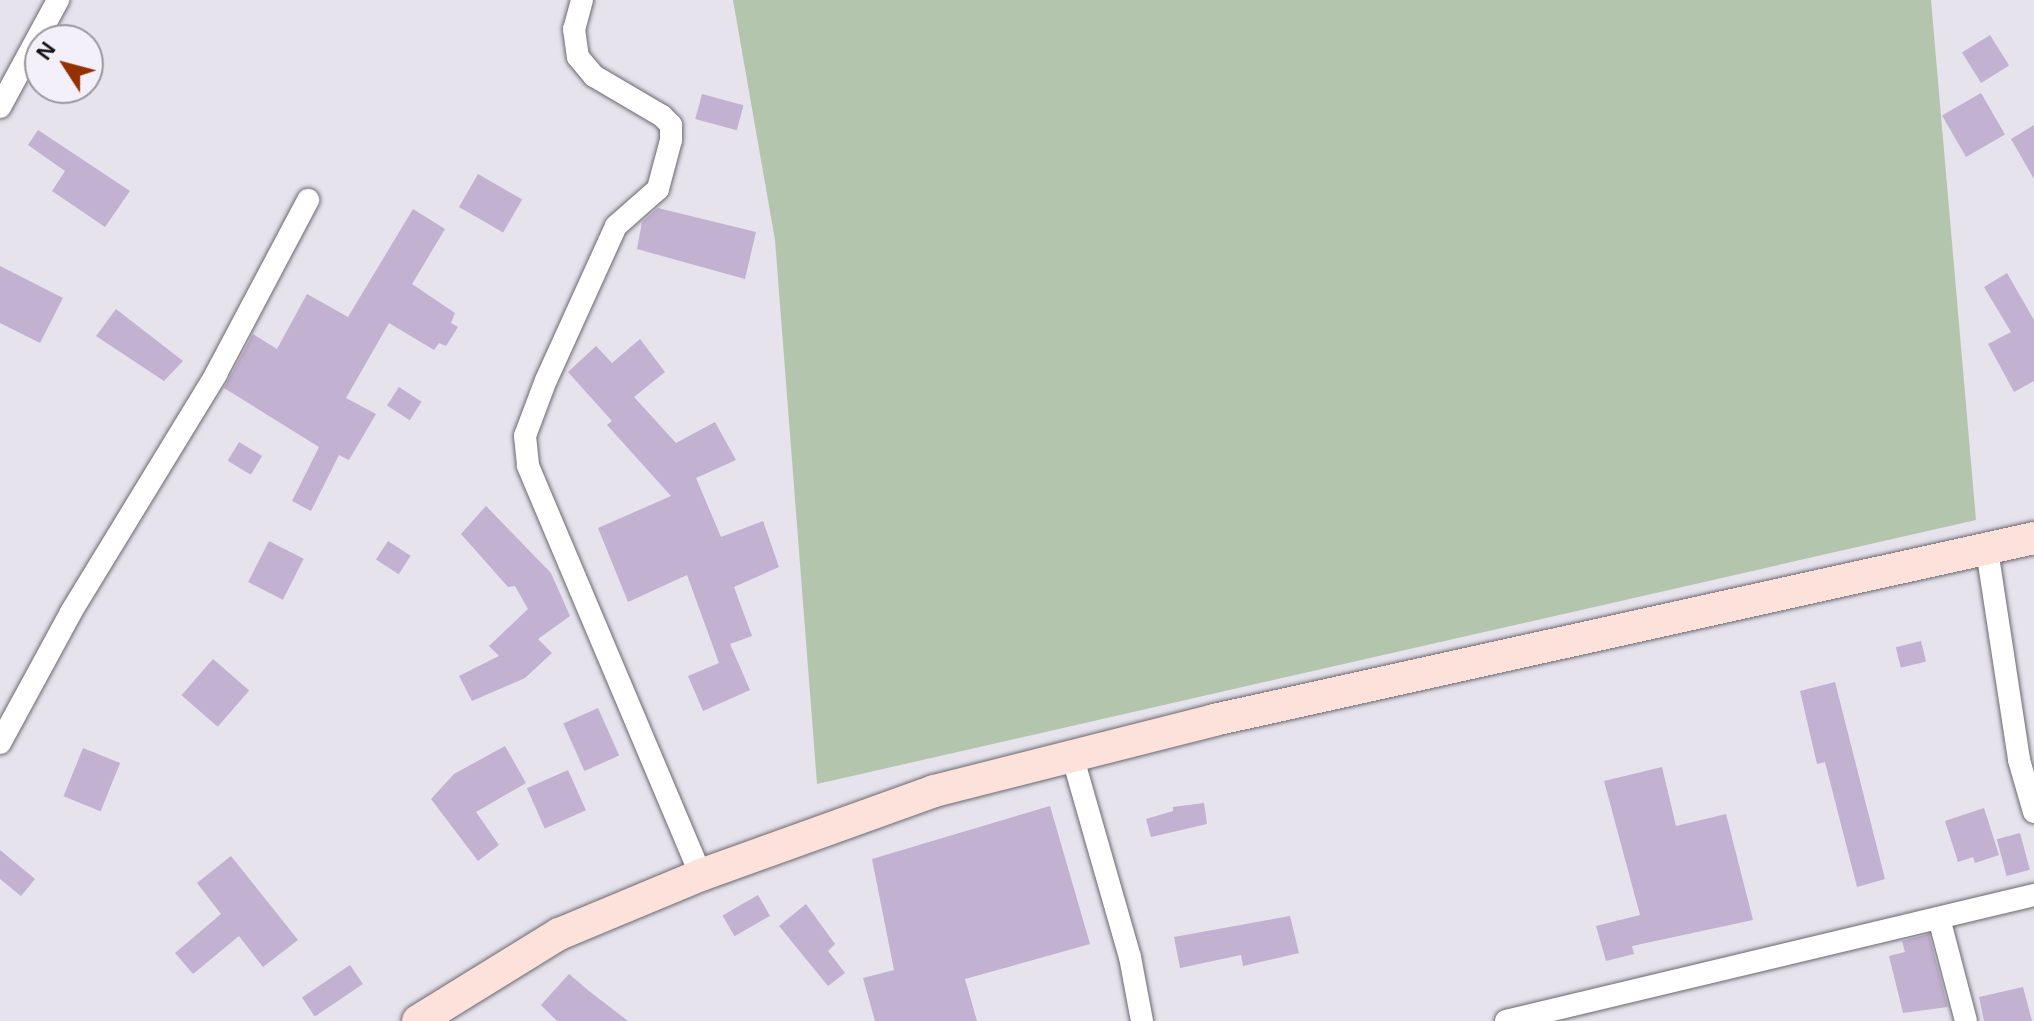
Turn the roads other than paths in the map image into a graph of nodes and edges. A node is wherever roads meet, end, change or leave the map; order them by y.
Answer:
1 (58, 0) edge
2 (582, 0) edge
3 (0, 107) edge
4 (308, 200) dead end
5 (2034, 538) edge
6 (1987, 550) junction
7 (0, 743) edge
8 (1072, 755) junction
9 (2034, 812) edge
10 (701, 875) junction
11 (2034, 895) edge
12 (1939, 918) junction
13 (418, 1021) edge
14 (1142, 1021) edge
15 (1506, 1021) edge
16 (1966, 1021) edge

1 - 3 street
2 - 10 street
4 - 7 street
5 - 6 street
6 - 8 street
6 - 9 street
8 - 10 street
8 - 14 street
10 - 13 street
11 - 12 street
12 - 15 street
12 - 16 street

